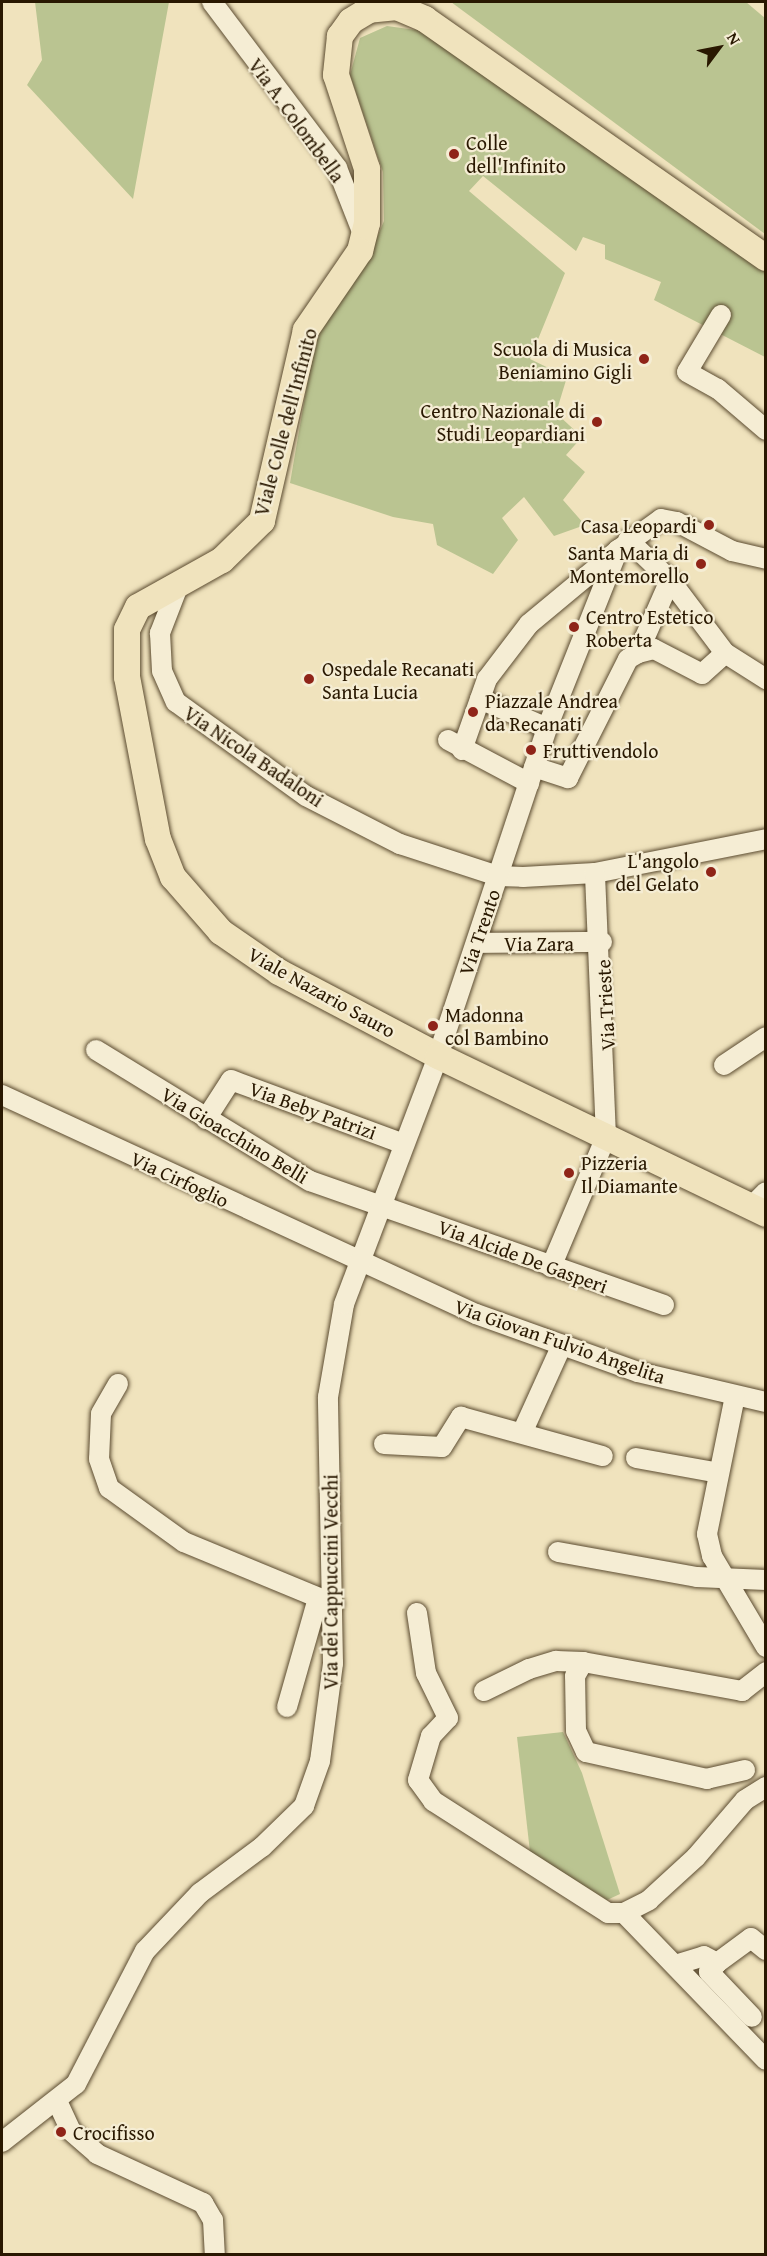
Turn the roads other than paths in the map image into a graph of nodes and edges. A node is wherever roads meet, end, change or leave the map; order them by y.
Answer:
1 (212, 2) edge
2 (220, 2) edge
3 (240, 39) junction
4 (364, 236) junction
5 (765, 258) edge
6 (721, 315) dead end
7 (764, 429) edge
8 (623, 545) junction
9 (765, 559) edge
10 (670, 580) junction
11 (179, 584) junction
12 (638, 653) junction
13 (725, 653) junction
14 (765, 679) edge
15 (480, 699) junction
16 (547, 728) junction
17 (531, 775) junction
18 (765, 839) edge
19 (595, 873) junction
20 (498, 876) junction
21 (602, 942) junction
22 (477, 943) junction
23 (765, 1037) edge
24 (96, 1050) dead end
25 (438, 1056) junction
26 (724, 1065) dead end
27 (2, 1095) edge
28 (206, 1119) junction
29 (606, 1137) junction
30 (404, 1144) junction
31 (761, 1204) edge
32 (383, 1205) junction
33 (359, 1264) junction
34 (551, 1268) junction
35 (664, 1305) dead end
36 (562, 1345) junction
37 (118, 1384) dead end
38 (735, 1396) junction
39 (765, 1402) edge
40 (522, 1434) junction
41 (384, 1444) dead end
42 (603, 1456) dead end
43 (636, 1458) dead end
44 (719, 1473) junction
45 (558, 1552) dead end
46 (723, 1575) junction
47 (765, 1580) edge
48 (326, 1601) junction
49 (417, 1613) dead end
50 (765, 1647) edge
51 (583, 1662) junction
52 (765, 1672) edge
53 (484, 1691) dead end
54 (287, 1707) dead end
55 (745, 1770) dead end
56 (765, 1787) edge
57 (616, 1913) junction
58 (765, 1950) edge
59 (717, 1964) junction
60 (675, 1965) junction
61 (752, 2017) dead end
62 (765, 2060) edge
63 (57, 2101) junction
64 (2, 2142) edge
65 (215, 2254) edge

1 - 3 street, Via A. Colombella
2 - 3 street, Via A. Colombella
3 - 4 street, Via A. Colombella
4 - 5 main road, Viale Colle dell'Infinito
4 - 11 main road, Viale Colle dell'Infinito
6 - 7 street
8 - 9 street
8 - 10 street
8 - 15 street
8 - 16 street, Via Trento
10 - 12 street
10 - 13 street
11 - 20 street, Via Nicola Badaloni
11 - 25 main road, Viale Nazario Sauro
12 - 13 street
12 - 17 street
13 - 14 street
15 - 16 street
15 - 17 street
16 - 17 street, Via Trento
17 - 20 street, Via Trento
18 - 19 street, Via Nicola Badaloni
19 - 20 street, Via Nicola Badaloni
19 - 21 street, Via Trieste
20 - 22 street, Via Trento
21 - 22 street, Via Zara
21 - 29 street, Via Trieste
22 - 25 street, Via Trento
23 - 26 street
24 - 28 street, Via Gioacchino Belli
25 - 29 main road, Viale Nazario Sauro
25 - 30 street, Via dei Cappuccini Vecchi
27 - 33 street, Via Cirfoglio
28 - 30 street, Via Beby Patrizi
28 - 32 street, Via Gioacchino Belli
29 - 31 main road, Viale Nazario Sauro
29 - 34 street
30 - 32 street, Via dei Cappuccini Vecchi
32 - 33 street, Via dei Cappuccini Vecchi
32 - 34 street, Via Alcide De Gasperi
33 - 36 street, Via Giovan Fulvio Angelita
33 - 48 street, Via dei Cappuccini Vecchi
34 - 35 street, Via Alcide De Gasperi
36 - 38 street, Via Giovan Fulvio Angelita
36 - 40 street
37 - 48 street
38 - 39 street, Via Giovan Fulvio Angelita
38 - 44 street
40 - 41 street
40 - 42 street
43 - 44 street
44 - 46 street
45 - 46 street
46 - 47 street
46 - 50 street
48 - 54 street
48 - 63 street, Via dei Cappuccini Vecchi
49 - 57 street
51 - 52 street
51 - 53 street
51 - 55 street
56 - 57 street
57 - 60 street
58 - 59 street
59 - 60 street
59 - 61 street
60 - 62 street
63 - 64 street, Via dei Cappuccini Vecchi
63 - 65 street

